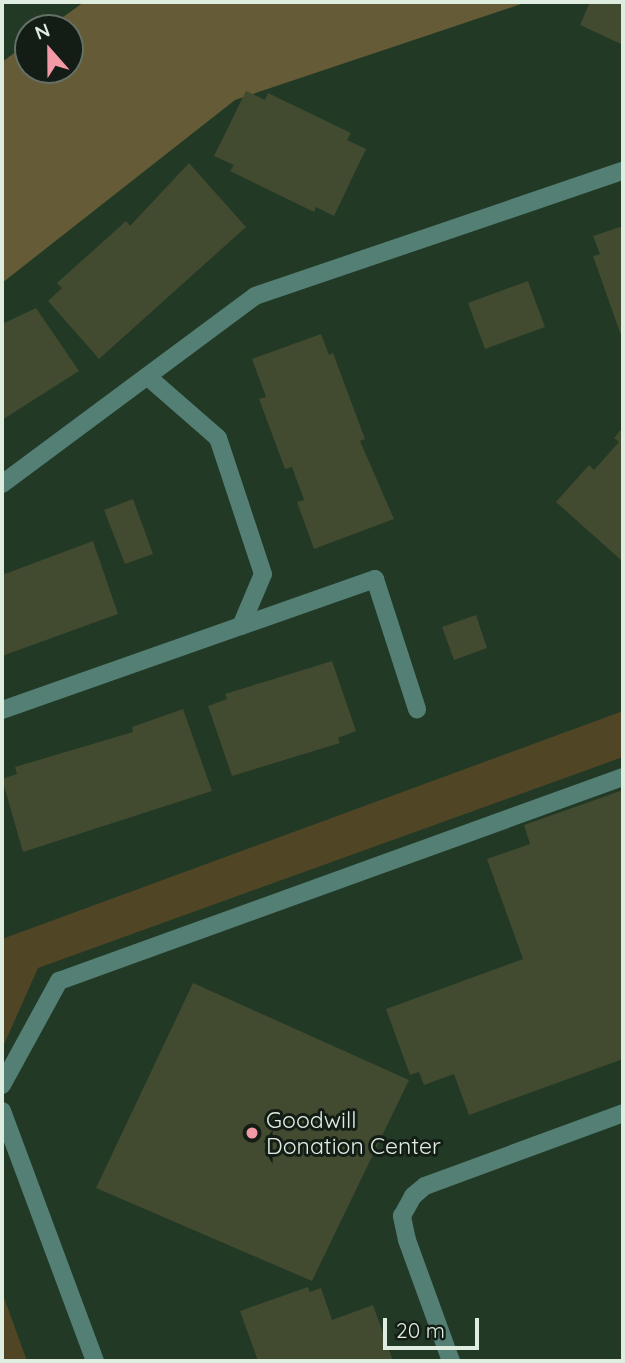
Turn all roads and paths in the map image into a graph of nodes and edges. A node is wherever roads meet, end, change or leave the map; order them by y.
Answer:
1 (623, 171) edge
2 (147, 376) junction
3 (2, 484) edge
4 (241, 626) junction
5 (417, 709) dead end
6 (2, 710) edge
7 (623, 777) edge
8 (2, 1085) edge
9 (2, 1111) edge
10 (623, 1113) edge
11 (95, 1361) edge
12 (451, 1361) edge

1 - 2 lane
2 - 3 lane
2 - 4 lane
4 - 5 lane
4 - 6 lane
7 - 8 lane
9 - 11 lane
10 - 12 lane

